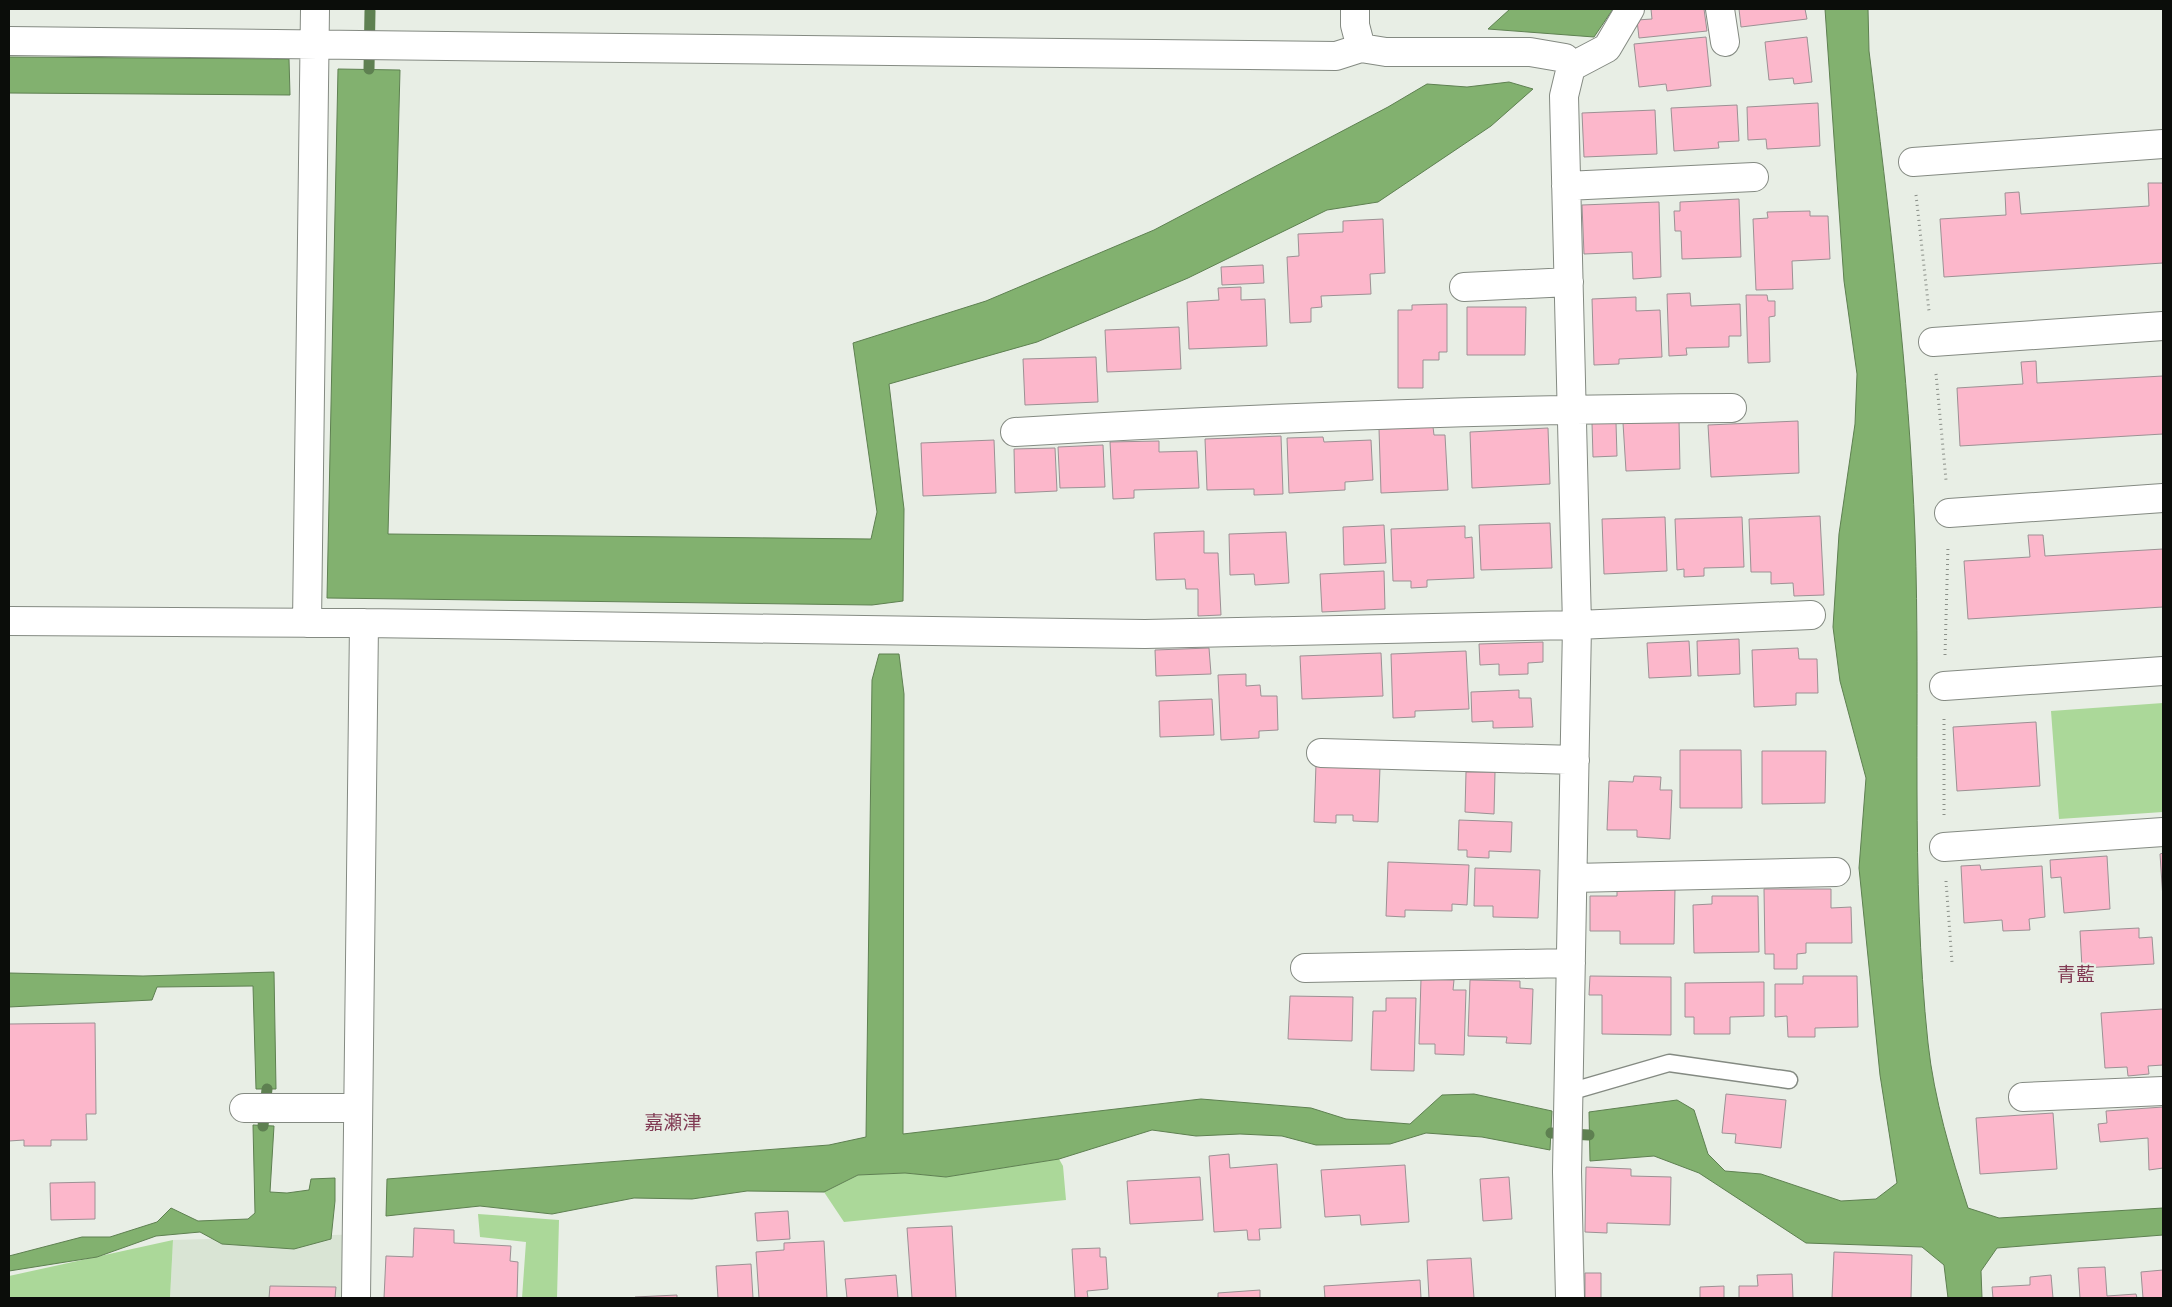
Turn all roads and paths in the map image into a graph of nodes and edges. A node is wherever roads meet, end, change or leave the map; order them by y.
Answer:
1 (315, 9) edge
2 (1355, 9) edge
3 (1630, 9) edge
4 (1720, 9) edge
5 (9, 41) edge
6 (1725, 42) dead end
7 (314, 45) junction
8 (1361, 48) junction
9 (1571, 67) junction
10 (2163, 144) edge
11 (1913, 162) joint
12 (1754, 177) dead end
13 (1566, 186) junction
14 (1568, 282) junction
15 (1464, 286) dead end
16 (2163, 326) edge
17 (1933, 342) junction
18 (1572, 408) junction
19 (1732, 408) dead end
20 (1015, 432) dead end
21 (2163, 498) edge
22 (1949, 513) junction
23 (1811, 615) dead end
24 (9, 621) edge
25 (307, 623) junction
26 (364, 623) junction
27 (1577, 624) junction
28 (2163, 671) edge
29 (1944, 686) junction
30 (1321, 753) dead end
31 (1575, 760) junction
32 (2163, 832) edge
33 (1944, 847) junction
34 (1836, 872) dead end
35 (1573, 878) junction
36 (1952, 962) dead end
37 (1571, 963) junction
38 (1306, 968) dead end
39 (1789, 1080) dead end
40 (2163, 1091) edge
41 (1569, 1096) junction
42 (2023, 1097) dead end
43 (244, 1108) dead end
44 (358, 1108) junction
45 (356, 1298) edge
46 (1570, 1298) edge

1 - 7 street
2 - 8 street
3 - 9 street
4 - 6 street
5 - 7 street
7 - 8 street
7 - 25 street
8 - 9 street
9 - 13 street
10 - 11 street
11 - 17 path
12 - 13 street
13 - 14 street
14 - 15 street
14 - 18 street
16 - 17 street
17 - 22 path
18 - 19 street
18 - 20 street
18 - 27 street
21 - 22 street
22 - 29 path
23 - 27 street
24 - 25 street
25 - 26 street
26 - 27 street
26 - 44 street
27 - 31 street
28 - 29 street
29 - 33 path
30 - 31 street
31 - 35 street
32 - 33 street
33 - 36 path
34 - 35 street
35 - 37 street
37 - 38 street
37 - 41 street
39 - 41 lane
40 - 42 street
41 - 46 street
43 - 44 street
44 - 45 street

